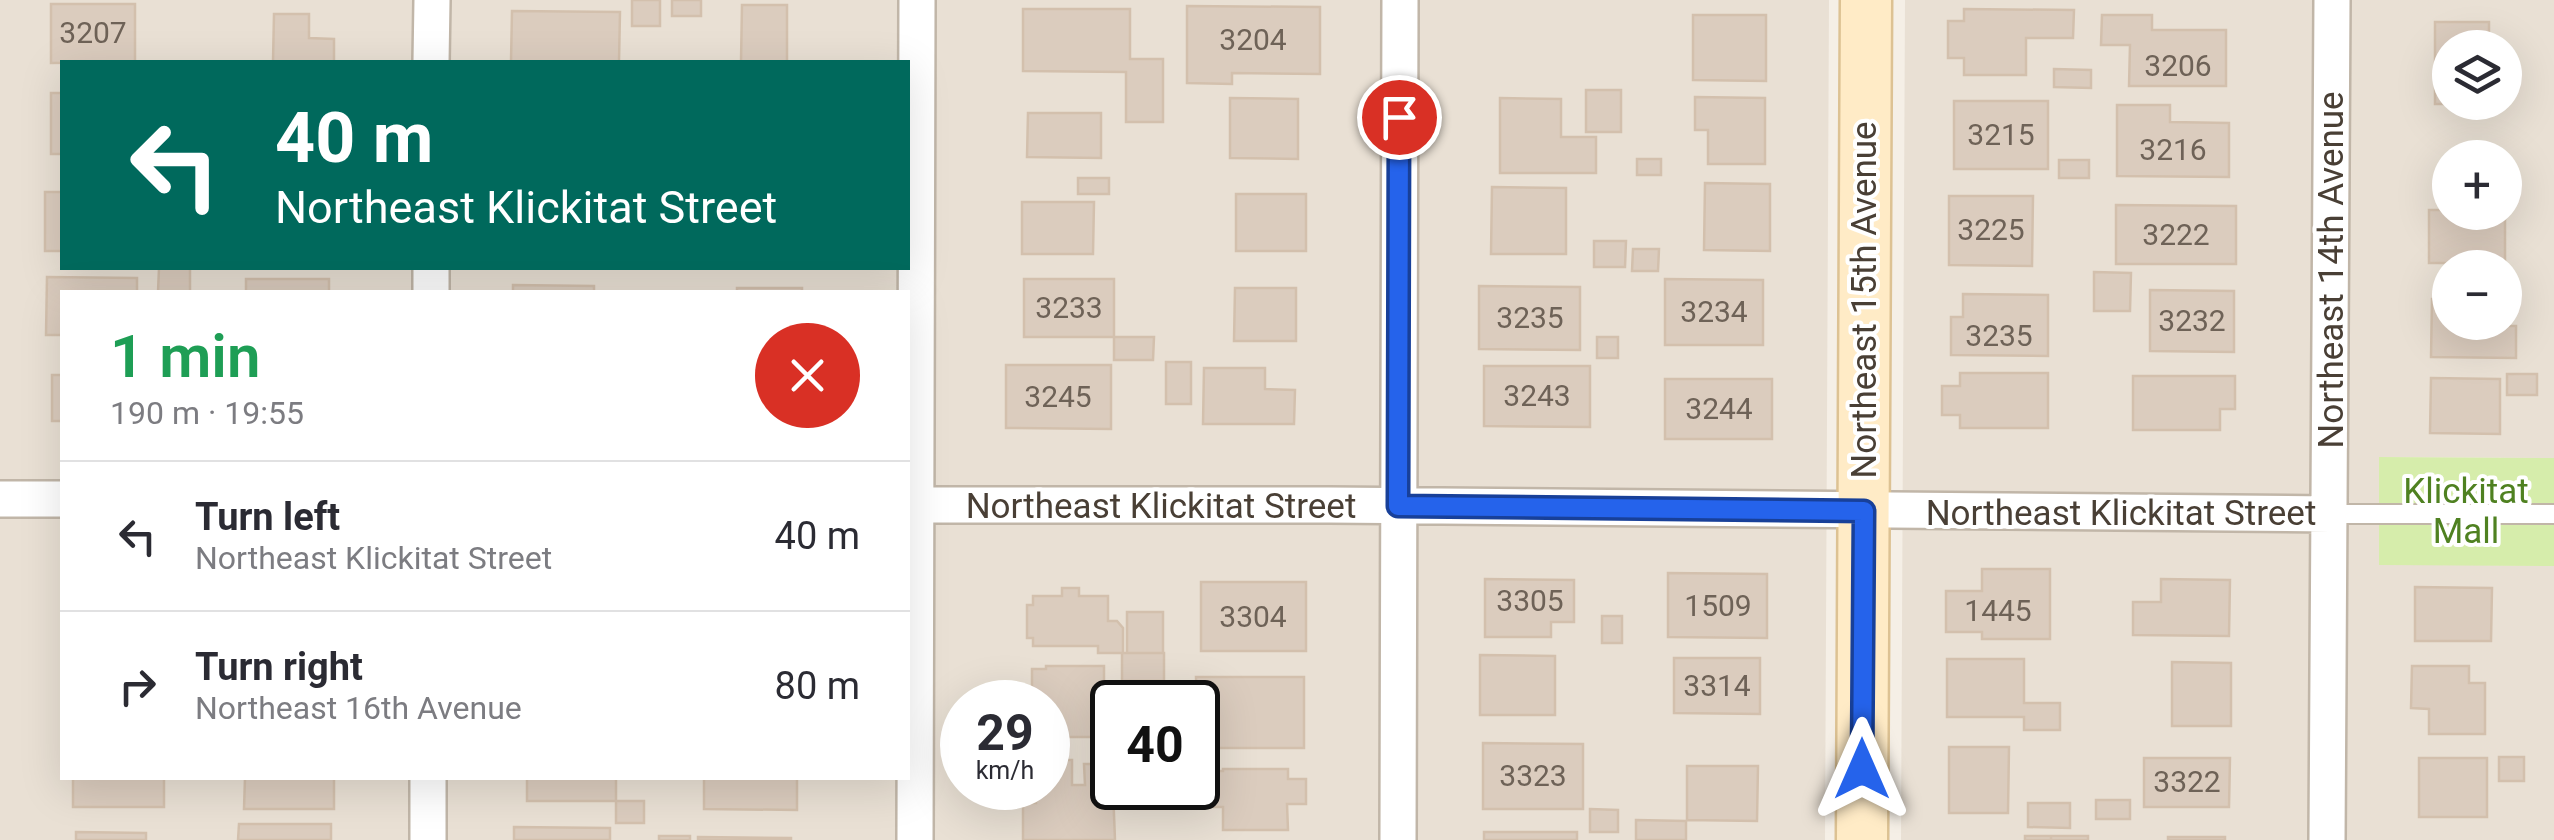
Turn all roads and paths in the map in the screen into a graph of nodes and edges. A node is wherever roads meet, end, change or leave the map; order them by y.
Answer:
1 (432, 0) edge
2 (917, 0) edge
3 (1400, 0) edge
4 (1866, 0) edge
5 (2332, 0) edge
6 (432, 60) edge
7 (0, 499) edge
8 (60, 499) edge
9 (912, 505) edge
10 (1398, 506) junction
11 (1864, 511) junction
12 (2330, 514) junction
13 (2554, 514) edge
14 (428, 780) edge
15 (428, 840) edge
16 (915, 840) edge
17 (1398, 840) edge
18 (1862, 840) edge
19 (2328, 840) edge

1 - 6 street
2 - 9 street
3 - 10 street
4 - 11 street, Northeast 15th Avenue
5 - 12 street, Northeast 14th Avenue
7 - 8 street
9 - 10 street, Northeast Klickitat Street
9 - 16 street
10 - 11 street, Northeast Klickitat Street
10 - 17 street
11 - 12 street, Northeast Klickitat Street
11 - 18 street, Northeast 15th Avenue
12 - 13 lane, Northeast Klickitat Street
12 - 19 street, Northeast 14th Avenue
14 - 15 street

